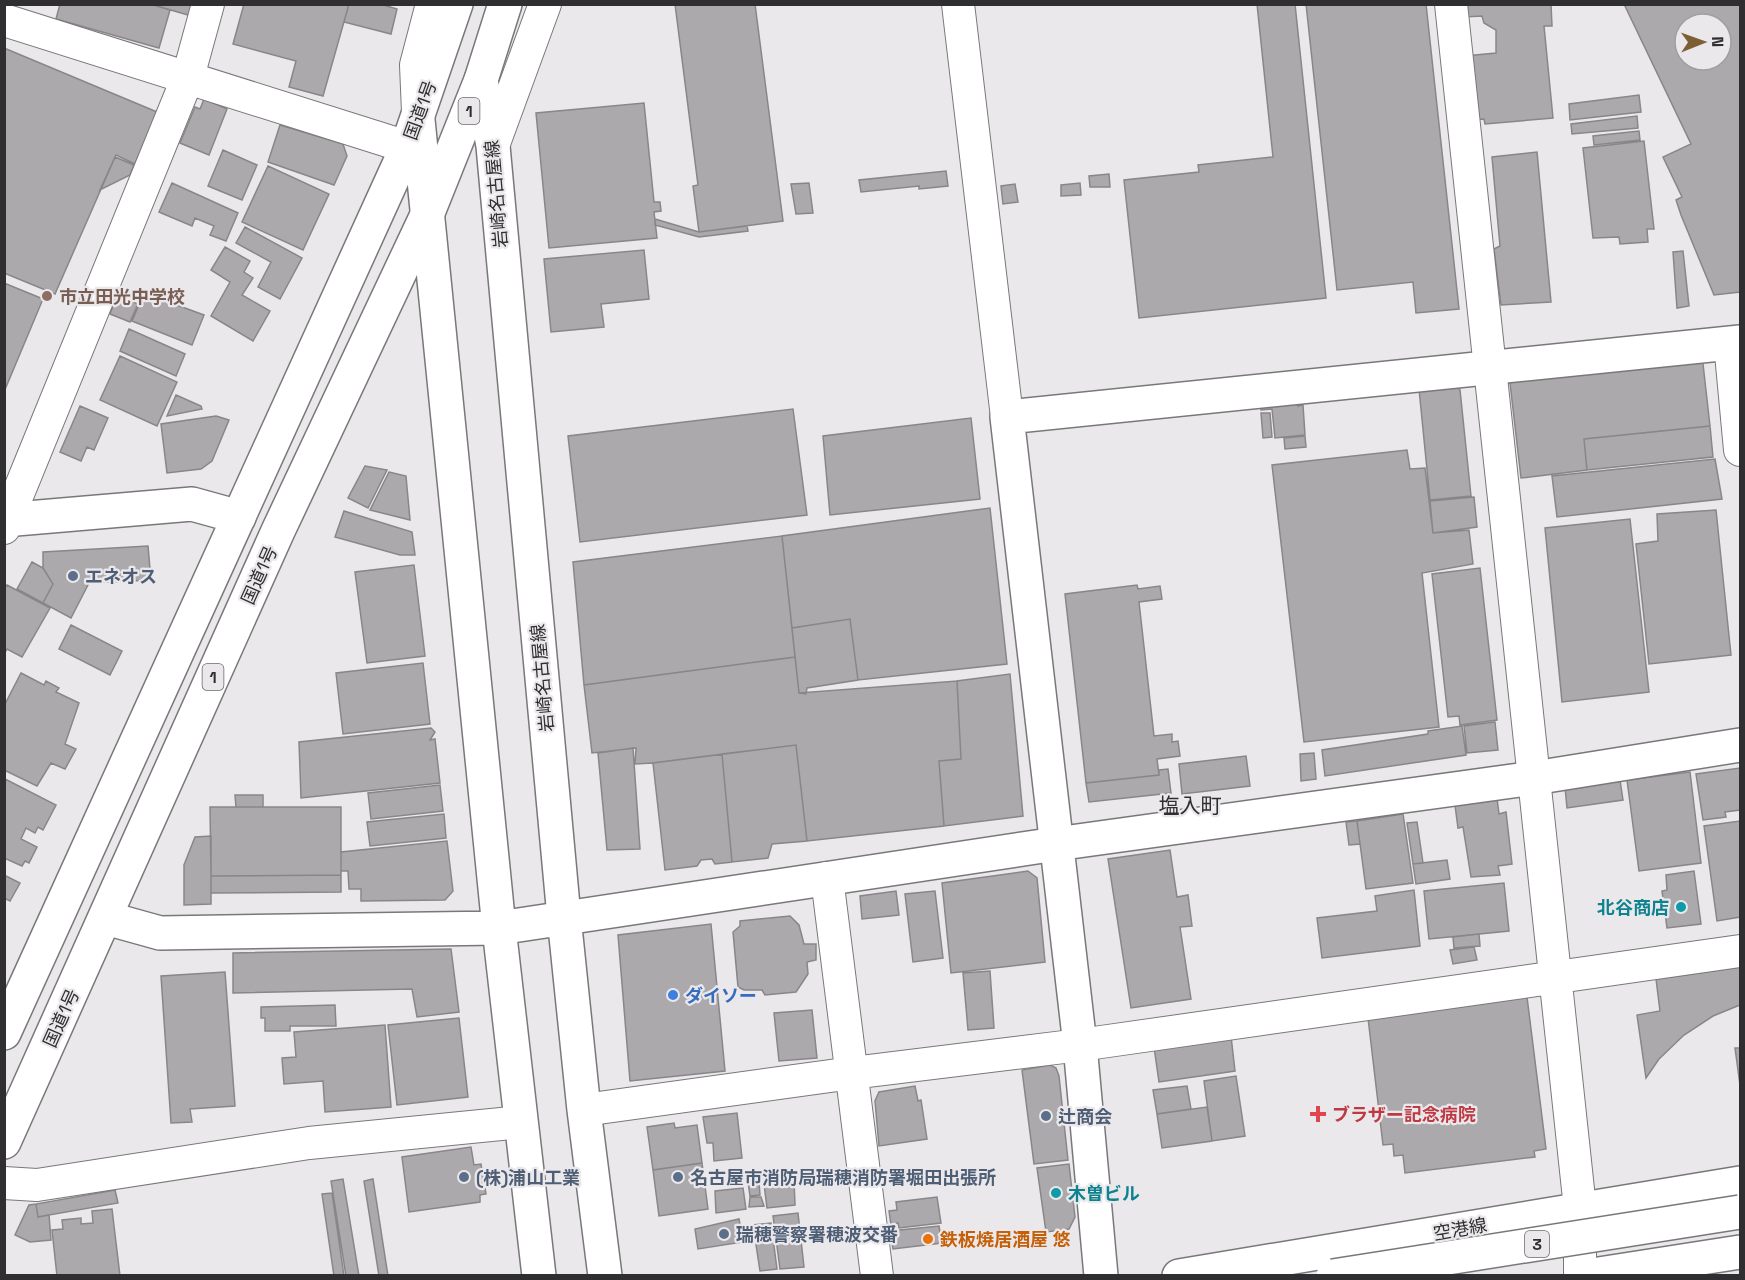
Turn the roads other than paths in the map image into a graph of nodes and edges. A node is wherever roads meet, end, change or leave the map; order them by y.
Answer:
1 (208, 4) edge
2 (432, 4) edge
3 (456, 4) edge
4 (506, 4) edge
5 (545, 4) edge
6 (958, 4) edge
7 (1450, 4) edge
8 (4, 20) edge
9 (188, 77) junction
10 (481, 80) junction
11 (413, 133) junction
12 (493, 146) junction
13 (428, 215) junction
14 (1735, 343) edge
15 (1489, 368) junction
16 (1007, 417) junction
17 (1740, 450) edge
18 (239, 517) junction
19 (6, 522) edge
20 (1740, 745) edge
21 (1534, 778) junction
22 (1056, 844) junction
23 (827, 878) junction
24 (564, 917) junction
25 (106, 918) junction
26 (499, 928) junction
27 (1740, 951) edge
28 (1555, 978) junction
29 (4, 1033) edge
30 (1080, 1045) junction
31 (852, 1073) junction
32 (584, 1110) junction
33 (521, 1122) junction
34 (4, 1142) edge
35 (4, 1183) edge
36 (1740, 1183) edge
37 (1580, 1209) junction
38 (1740, 1212) edge
39 (1740, 1252) edge
40 (539, 1275) edge
41 (605, 1275) edge
42 (877, 1275) edge
43 (1101, 1275) edge
44 (1179, 1275) edge
45 (1333, 1275) edge
46 (1580, 1275) edge
47 (1586, 1275) edge

1 - 9 street
2 - 11 street
3 - 11 main road, 国道1号
4 - 10 main road, 国道1号 / 1
5 - 12 street
6 - 16 street
7 - 15 street
8 - 9 street
9 - 11 street
9 - 19 street
10 - 12 main road, 岩崎名古屋線
10 - 13 main road, 国道1号 / 1
11 - 13 main road
11 - 18 main road, 国道1号
12 - 24 main road, 岩崎名古屋線
13 - 25 main road, 国道1号 / 1
13 - 26 main road
14 - 15 main road
14 - 17 street
15 - 16 main road
15 - 21 street
16 - 22 main road
18 - 19 main road
18 - 29 main road, 国道1号
20 - 21 main road
21 - 22 main road
21 - 28 street
22 - 23 main road
22 - 30 main road
23 - 24 main road
23 - 31 street
24 - 26 main road
24 - 32 main road, 岩崎名古屋線
25 - 26 main road
25 - 34 main road, 国道1号 / 1
26 - 33 main road
27 - 28 street
28 - 30 street
28 - 37 street
30 - 31 street
30 - 43 main road
31 - 32 street
31 - 42 street
32 - 41 main road, 岩崎名古屋線
33 - 35 street
33 - 40 main road
36 - 37 main road, 空港線
37 - 44 main road, 空港線
37 - 46 street
38 - 45 main road, 3, bridge
39 - 47 main road

